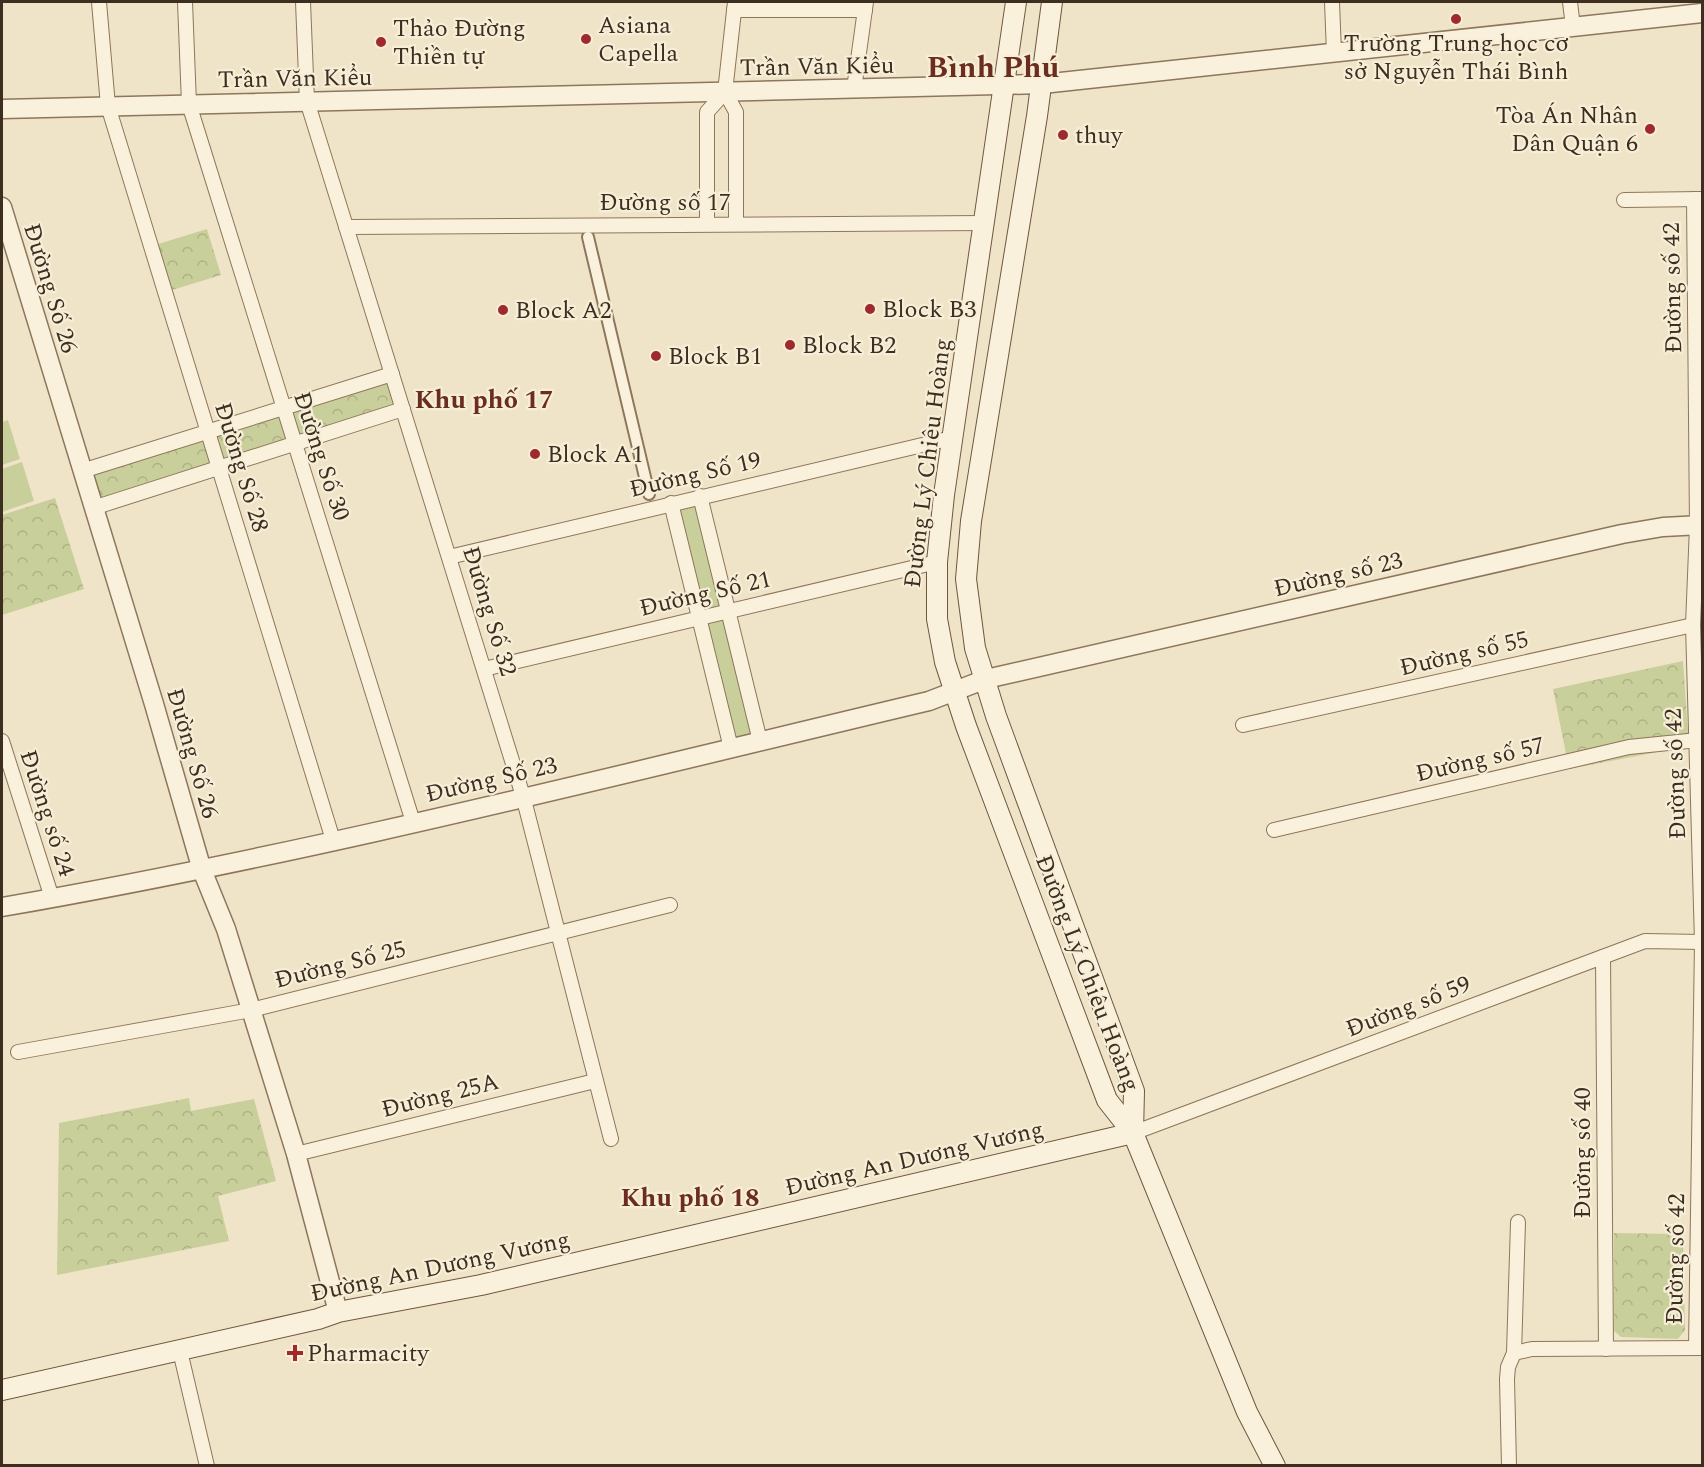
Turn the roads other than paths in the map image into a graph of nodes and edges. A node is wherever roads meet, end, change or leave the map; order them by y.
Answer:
1 (99, 2) edge
2 (185, 2) edge
3 (303, 2) edge
4 (1016, 2) edge
5 (1052, 2) edge
6 (1332, 2) edge
7 (1570, 2) edge
8 (735, 6) edge
9 (865, 6) edge
10 (1702, 13) edge
11 (1573, 27) junction
12 (1334, 53) junction
13 (1042, 84) junction
14 (1006, 85) junction
15 (854, 89) junction
16 (725, 92) junction
17 (307, 101) junction
18 (189, 104) junction
19 (108, 106) junction
20 (2, 109) edge
21 (1698, 199) edge
22 (1624, 200) dead end
23 (2, 207) edge
24 (707, 223) junction
25 (736, 224) junction
26 (984, 224) junction
27 (346, 227) junction
28 (588, 237) dead end
29 (392, 374) junction
30 (283, 408) junction
31 (403, 409) junction
32 (208, 431) junction
33 (952, 438) junction
34 (295, 443) junction
35 (219, 468) junction
36 (82, 471) junction
37 (649, 494) dead end
38 (700, 496) junction
39 (671, 502) junction
40 (93, 508) junction
41 (1700, 526) edge
42 (449, 557) junction
43 (937, 562) junction
44 (728, 610) junction
45 (699, 617) junction
46 (1694, 625) junction
47 (484, 669) junction
48 (986, 679) junction
49 (954, 690) junction
50 (1243, 725) dead end
51 (1698, 740) junction
52 (2, 741) edge
53 (760, 741) junction
54 (731, 748) junction
55 (524, 796) junction
56 (413, 822) junction
57 (1274, 830) dead end
58 (333, 840) junction
59 (202, 870) junction
60 (52, 898) junction
61 (670, 905) dead end
62 (2, 907) edge
63 (557, 932) junction
64 (1702, 942) edge
65 (1603, 957) junction
66 (250, 1010) junction
67 (18, 1052) dead end
68 (595, 1081) junction
69 (1133, 1132) junction
70 (612, 1139) dead end
71 (296, 1154) junction
72 (1518, 1222) dead end
73 (338, 1312) junction
74 (1699, 1348) edge
75 (1606, 1349) junction
76 (180, 1351) junction
77 (1514, 1353) junction
78 (2, 1390) edge
79 (207, 1466) edge
80 (1275, 1466) edge
81 (1509, 1466) edge

1 - 19 street
2 - 18 street
3 - 17 street
4 - 14 main road, Đường Lý Chiêu Hoàng
5 - 13 main road, Đường Lý Chiêu Hoàng
6 - 12 street
7 - 11 street
8 - 9 street
8 - 16 street
9 - 15 street
10 - 11 street, Trần Văn Kiểu
11 - 12 street, Trần Văn Kiểu
12 - 13 street, Trần Văn Kiểu
13 - 14 street, Trần Văn Kiểu
13 - 48 main road, Đường Lý Chiêu Hoàng
14 - 15 street, Trần Văn Kiểu
14 - 26 main road, Đường Lý Chiêu Hoàng
15 - 16 street, Trần Văn Kiểu
16 - 17 street, Trần Văn Kiểu
16 - 24 street
16 - 25 street
17 - 18 street, Trần Văn Kiểu
17 - 27 street, Đường Số 32
18 - 19 street, Trần Văn Kiểu
18 - 30 street, Đường Số 30
19 - 20 street, Trần Văn Kiểu
19 - 32 street, Đường Số 28
21 - 22 street
21 - 41 street, Đường số 42
23 - 36 street, Đường Số 26
24 - 25 street, Đường số 17
24 - 27 street, Đường số 17
25 - 26 street, Đường số 17
26 - 33 main road, Đường Lý Chiêu Hoàng
27 - 29 street, Đường Số 32
28 - 37 street
29 - 30 street
29 - 31 street, Đường Số 32
30 - 32 street
30 - 34 street, Đường Số 30
31 - 34 street
31 - 42 street, Đường Số 32
32 - 35 street, Đường Số 28
32 - 36 street
33 - 38 street, Đường Số 19
33 - 43 main road, Đường Lý Chiêu Hoàng
34 - 35 street
34 - 56 street, Đường Số 30
35 - 40 street
35 - 58 street, Đường Số 28
36 - 40 street, Đường Số 26
38 - 39 street, Đường Số 19
38 - 44 street
39 - 42 street, Đường Số 19
39 - 45 street
40 - 59 street, Đường Số 26
41 - 46 street, Đường số 42
41 - 48 street, Đường số 23
42 - 47 street, Đường Số 32
43 - 44 street, Đường Số 21
43 - 49 main road, Đường Lý Chiêu Hoàng
44 - 45 street, Đường Số 21
44 - 53 street
45 - 47 street, Đường Số 21
45 - 54 street
46 - 50 street, Đường số 55
46 - 51 street, Đường số 42
47 - 55 street, Đường Số 32
48 - 49 street, Đường Số 23
48 - 69 main road, Đường Lý Chiêu Hoàng
49 - 53 street, Đường Số 23
49 - 69 main road, Đường Lý Chiêu Hoàng
51 - 57 street, Đường số 57
51 - 64 street, Đường số 42
52 - 60 street, Đường số 24
53 - 54 street, Đường Số 23
54 - 55 street, Đường Số 23
55 - 56 street, Đường Số 23
55 - 63 street, Đường Số 32
56 - 58 street, Đường Số 23
58 - 59 street, Đường Số 23
59 - 60 street, Đường Số 23
59 - 66 street, Đường Số 26
60 - 62 street, Đường Số 23
61 - 63 street, Đường Số 25
63 - 66 street, Đường Số 25
63 - 68 street, Đường Số 32
64 - 65 street, Đường số 59
64 - 74 street, Đường số 42
65 - 69 street, Đường số 59
65 - 75 street, Đường số 40
66 - 67 street, Đường Số 25
66 - 71 street, Đường Số 26
68 - 70 street, Đường Số 32
68 - 71 street, Đường 25A
69 - 73 main road, Đường An Dương Vương
69 - 80 main road
71 - 73 street, Đường Số 26
72 - 77 street
73 - 76 main road, Đường An Dương Vương
74 - 75 street
75 - 77 street
76 - 78 main road, Đường An Dương Vương
76 - 79 street
77 - 81 street

